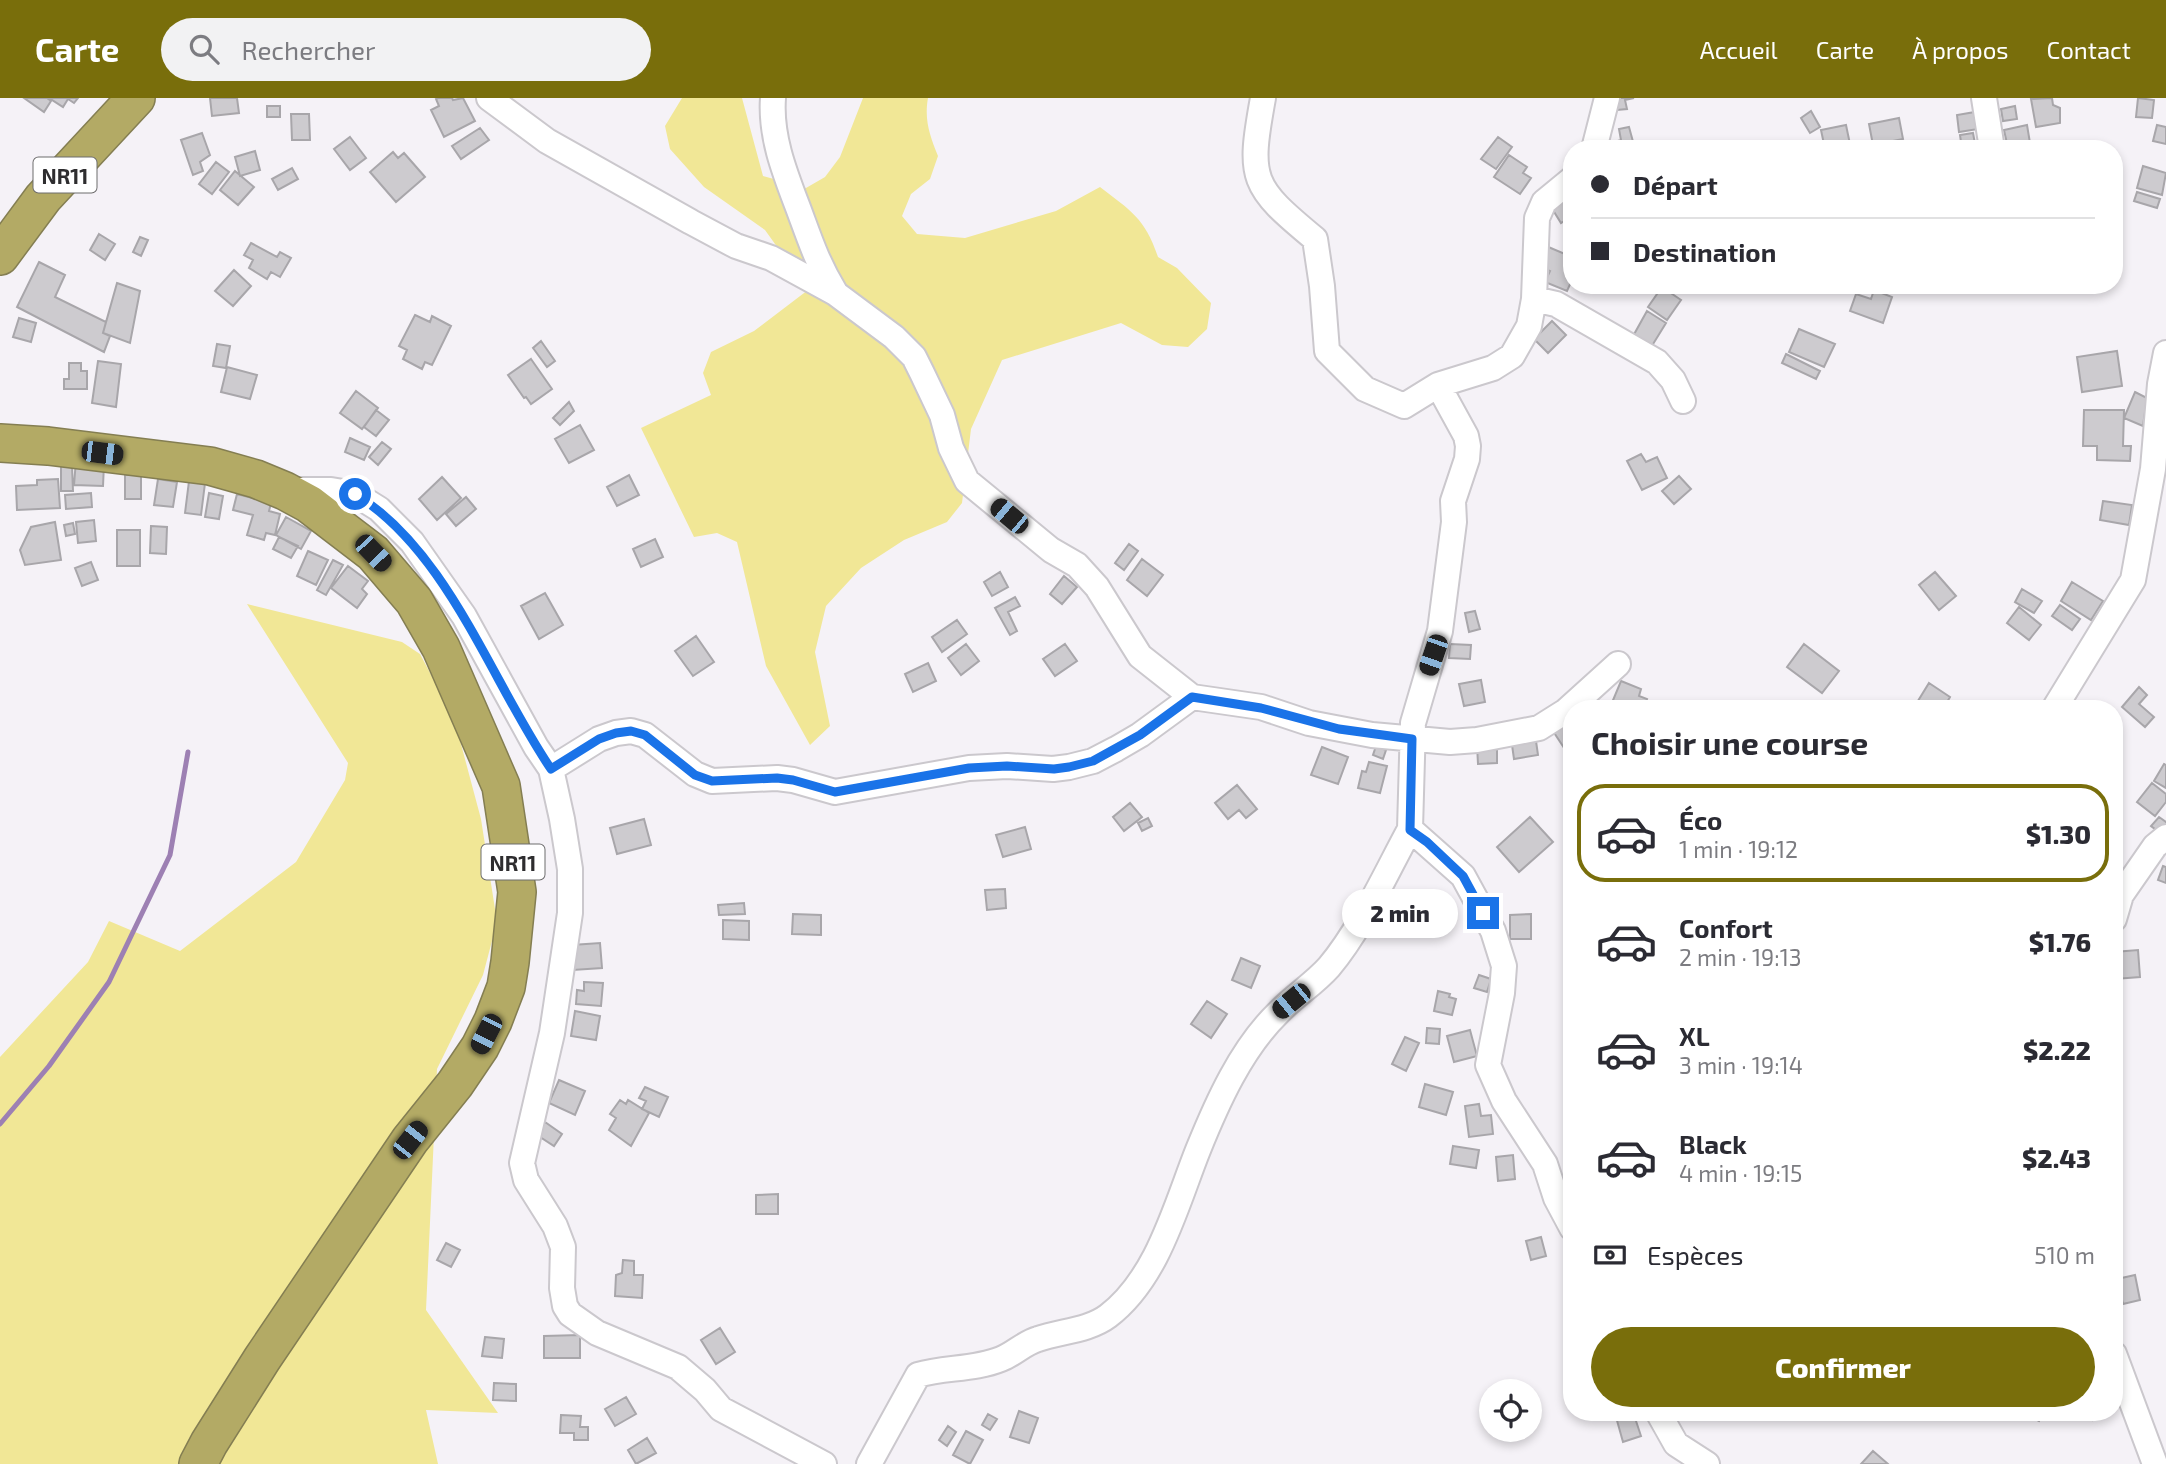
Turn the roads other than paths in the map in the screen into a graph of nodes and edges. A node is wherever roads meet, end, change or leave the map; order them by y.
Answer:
1 (136, 98) edge
2 (489, 98) edge
3 (773, 98) edge
4 (1263, 98) edge
5 (1607, 98) edge
6 (1983, 98) edge
7 (1596, 140) edge
8 (1990, 140) edge
9 (1563, 187) edge
10 (0, 256) edge
11 (835, 293) junction
12 (1534, 299) junction
13 (2166, 354) edge
14 (1438, 385) junction
15 (1683, 401) dead end
16 (0, 416) edge
17 (0, 443) edge
18 (48, 446) junction
19 (285, 491) junction
20 (1618, 664) dead end
21 (1192, 697) junction
22 (1578, 700) edge
23 (2060, 700) edge
24 (1563, 713) edge
25 (1412, 739) junction
26 (551, 769) junction
27 (1410, 830) junction
28 (2166, 837) edge
29 (2123, 892) edge
30 (1563, 1211) edge
31 (2123, 1378) edge
32 (1663, 1421) edge
33 (198, 1464) edge
34 (824, 1464) edge
35 (869, 1464) edge
36 (1707, 1464) edge
37 (2155, 1464) edge

1 - 10 highway, NR11
2 - 11 street
3 - 11 street
4 - 14 street
5 - 7 street
6 - 8 street
9 - 12 street
11 - 21 street
12 - 14 street
12 - 15 street
13 - 23 street
14 - 25 street
16 - 18 highway, NR11
17 - 18 highway, NR11
18 - 19 highway, NR11
19 - 26 street
19 - 33 highway, NR11
20 - 22 street
21 - 25 street
21 - 26 street
24 - 25 street
25 - 27 street
26 - 34 street
27 - 30 street
27 - 35 street
28 - 29 street
31 - 37 street
32 - 36 street

